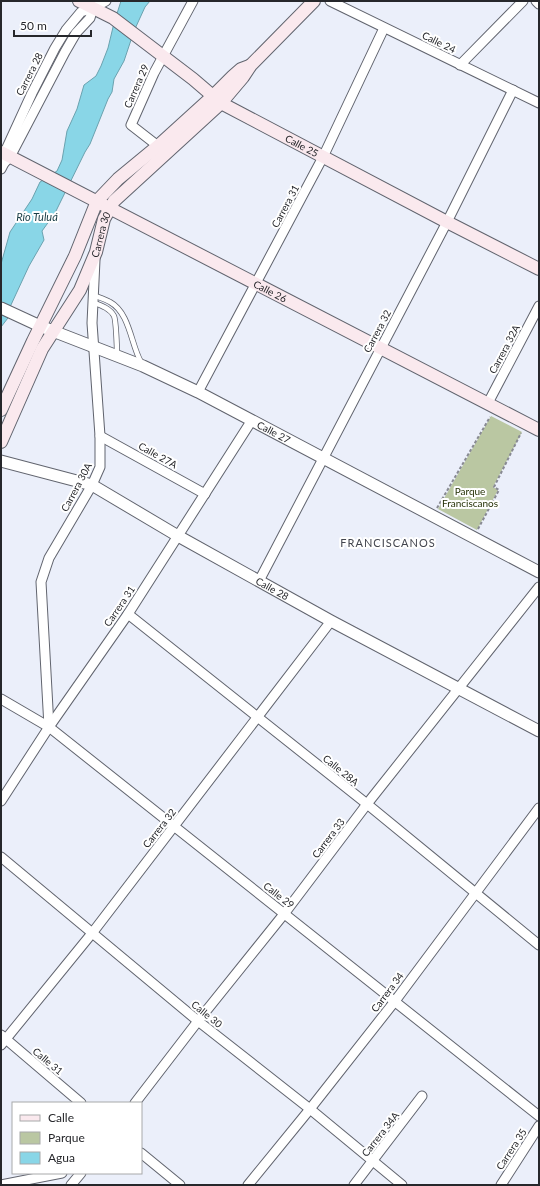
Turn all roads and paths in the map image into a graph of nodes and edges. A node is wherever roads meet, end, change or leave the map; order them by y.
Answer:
1 (79, 1) edge
2 (106, 1) edge
3 (193, 1) edge
4 (314, 1) edge
5 (330, 1) edge
6 (523, 1) edge
7 (536, 1) edge
8 (539, 4) edge
9 (93, 8) junction
10 (384, 28) junction
11 (158, 53) junction
12 (460, 65) junction
13 (513, 90) junction
14 (217, 99) junction
15 (539, 103) edge
16 (158, 146) junction
17 (323, 157) junction
18 (4, 159) edge
19 (97, 201) junction
20 (109, 208) junction
21 (447, 222) junction
22 (96, 252) junction
23 (539, 269) edge
24 (256, 284) junction
25 (93, 298) junction
26 (539, 306) edge
27 (1, 308) edge
28 (40, 326) junction
29 (54, 332) junction
30 (94, 346) junction
31 (381, 348) junction
32 (117, 355) junction
33 (143, 366) junction
34 (198, 392) junction
35 (492, 405) junction
36 (1, 410) edge
37 (252, 420) junction
38 (526, 423) junction
39 (539, 430) edge
40 (100, 436) junction
41 (1, 442) edge
42 (323, 458) junction
43 (1, 461) edge
44 (92, 484) junction
45 (205, 494) junction
46 (432, 516) junction
47 (178, 536) junction
48 (473, 537) junction
49 (539, 572) edge
50 (259, 581) junction
51 (539, 586) edge
52 (128, 614) junction
53 (331, 621) junction
54 (458, 688) junction
55 (1, 699) edge
56 (258, 717) junction
57 (49, 727) junction
58 (539, 731) edge
59 (1, 801) edge
60 (367, 804) junction
61 (539, 808) edge
62 (174, 826) junction
63 (1, 857) edge
64 (475, 892) junction
65 (284, 914) junction
66 (93, 932) junction
67 (539, 945) edge
68 (395, 1001) junction
69 (198, 1021) junction
70 (3, 1040) edge
71 (422, 1096) dead end
72 (80, 1102) edge
73 (137, 1102) edge
74 (310, 1109) junction
75 (539, 1116) edge
76 (539, 1126) edge
77 (142, 1155) edge
78 (373, 1161) junction
79 (57, 1174) edge
80 (80, 1174) edge
81 (1, 1185) edge
82 (71, 1185) edge
83 (180, 1185) edge
84 (248, 1185) edge
85 (354, 1185) edge
86 (402, 1185) edge
87 (501, 1185) edge

1 - 9 main road, Calle 25
2 - 9 street, Carrera 28
3 - 11 street, Carrera 29
4 - 14 main road, Carrera 30
5 - 10 street, Calle 24
6 - 12 street
7 - 8 street
9 - 11 main road, Calle 25
9 - 18 street, Carrera 28
10 - 12 street, Calle 24
10 - 17 street, Carrera 31
11 - 14 main road, Calle 25
11 - 16 street, Carrera 29
12 - 13 street, Calle 24
13 - 15 street, Calle 24
13 - 21 street, Carrera 32
14 - 16 main road, Carrera 30
14 - 17 main road, Calle 25
14 - 20 main road, Carrera 30
16 - 19 main road, Carrera 30
17 - 21 main road, Calle 25
17 - 24 street, Carrera 31
18 - 19 main road, Calle 26
19 - 20 main road, Calle 26
19 - 28 main road, Carrera 30
20 - 22 main road, Carrera 30
20 - 24 main road, Calle 26
21 - 23 main road, Calle 25
21 - 31 street, Carrera 32
22 - 25 street, Carrera 30A
22 - 29 main road, Carrera 30
24 - 31 main road, Calle 26
24 - 34 street, Carrera 31
25 - 30 street, Carrera 30A
25 - 32 lane
25 - 33 lane
26 - 35 street, Carrera 32A
27 - 28 street, Calle 27
28 - 29 street, Calle 27
28 - 36 main road, Carrera 30
29 - 30 street, Calle 27
29 - 41 main road, Carrera 30
30 - 32 street, Calle 27
30 - 40 street, Carrera 30A
31 - 35 main road, Calle 26
31 - 42 street, Carrera 32
32 - 33 street, Calle 27
33 - 34 street, Calle 27
34 - 37 street, Calle 27
35 - 38 main road, Calle 26
35 - 46 path
37 - 42 street, Calle 27
37 - 45 street, Carrera 31
38 - 39 main road, Calle 26
38 - 48 path
40 - 44 street, Carrera 30A
40 - 45 street, Calle 27A
42 - 46 street, Calle 27
42 - 50 street, Carrera 32
43 - 44 street, Calle 28
44 - 47 street, Calle 28
44 - 57 street, Carrera 30A
45 - 47 street, Carrera 31
46 - 48 street, Calle 27
47 - 50 street, Calle 28
47 - 52 street, Carrera 31
48 - 49 street, Calle 27
50 - 53 street, Calle 28
51 - 54 street, Carrera 33
52 - 56 street, Calle 28A
52 - 57 street, Carrera 31
53 - 54 street, Calle 28
53 - 56 street, Carrera 32
54 - 58 street, Calle 28
54 - 60 street, Carrera 33
55 - 57 street, Calle 29
56 - 60 street, Calle 28A
56 - 62 street, Carrera 32
57 - 59 street, Carrera 31
57 - 62 street, Calle 29
60 - 64 street, Calle 28A
60 - 65 street, Carrera 33
61 - 64 street, Carrera 34
62 - 65 street, Calle 29
62 - 66 street, Carrera 32
63 - 66 street, Calle 30
64 - 67 street, Calle 28A
64 - 68 street, Carrera 34
65 - 68 street, Calle 29
65 - 69 street, Carrera 33
66 - 69 street, Calle 30
66 - 70 street, Carrera 32
68 - 74 street, Carrera 34
68 - 75 street, Calle 29
69 - 73 street, Carrera 33
69 - 74 street, Calle 30
70 - 72 street, Calle 31
71 - 78 street, Carrera 34A
74 - 78 street, Calle 30
74 - 84 street, Carrera 34
76 - 87 street, Carrera 35
77 - 83 street
78 - 85 street, Carrera 34A
78 - 86 street, Calle 30
79 - 81 street
80 - 82 street

